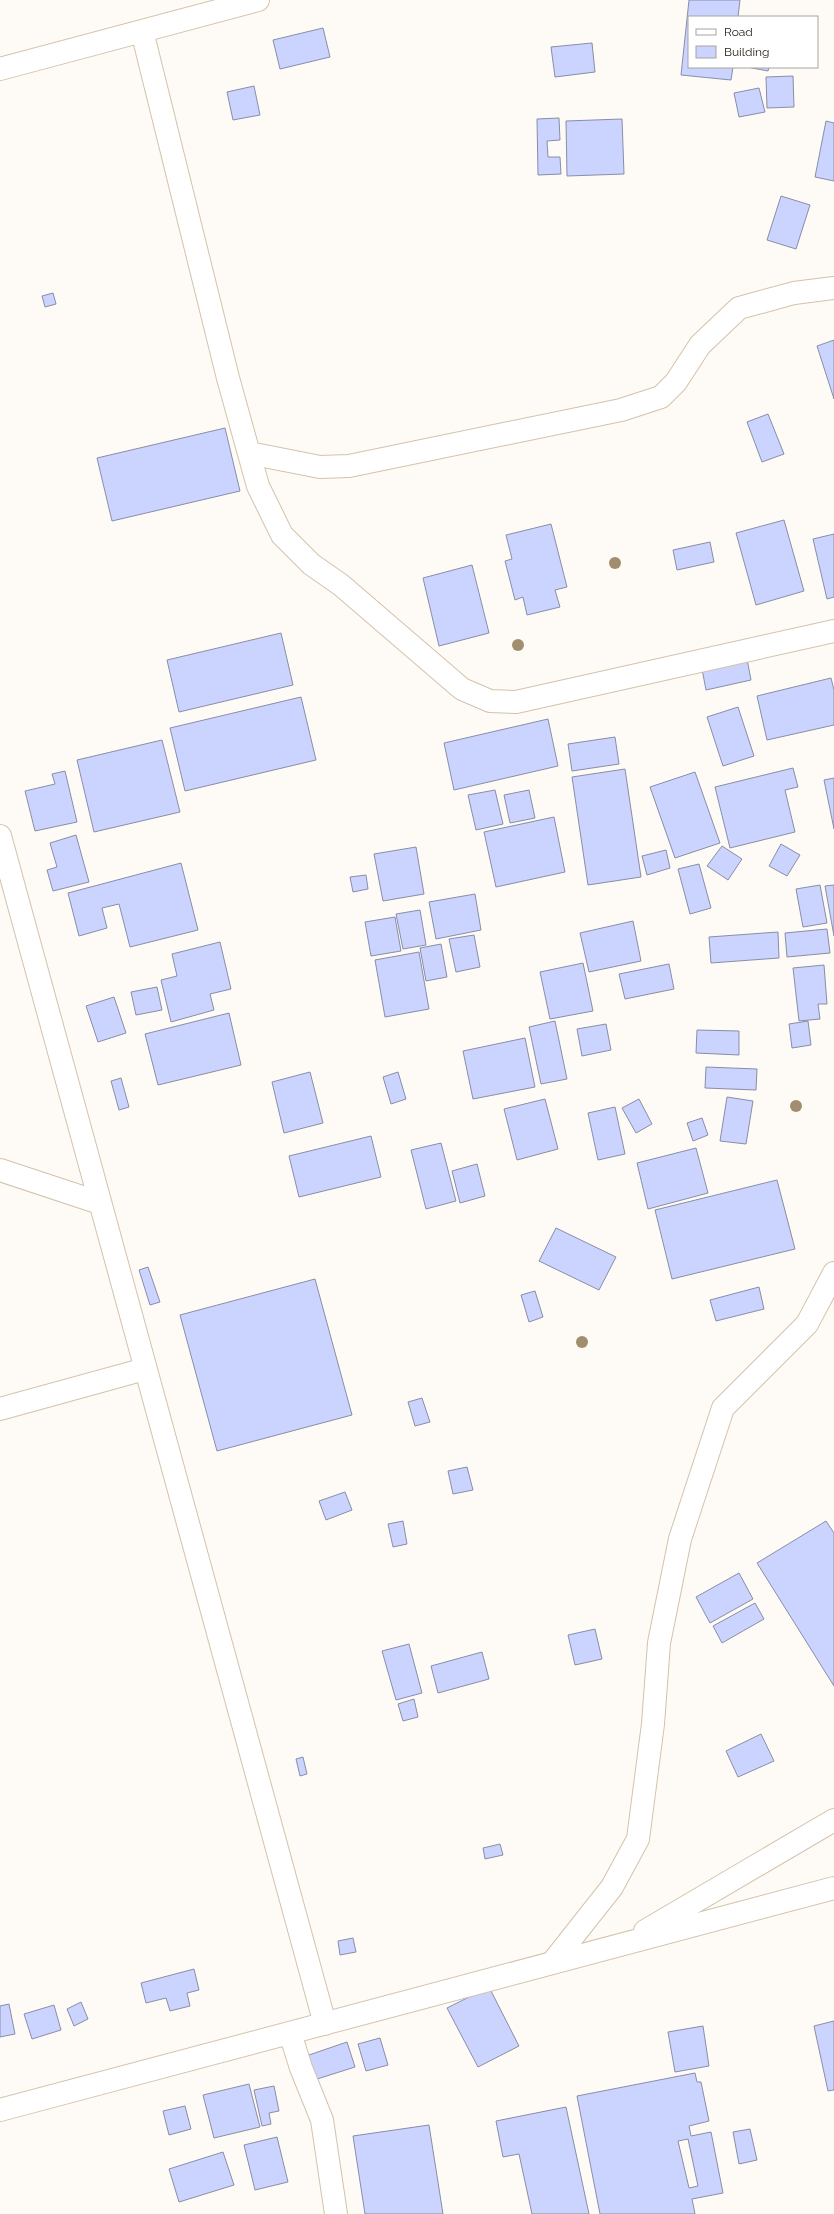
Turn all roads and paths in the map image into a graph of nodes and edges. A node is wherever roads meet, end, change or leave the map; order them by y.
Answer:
1 (252, 1) edge
2 (142, 31) junction
3 (0, 69) edge
4 (834, 288) edge
5 (249, 453) junction
6 (834, 631) edge
7 (0, 836) edge
8 (0, 1170) edge
9 (100, 1203) junction
10 (834, 1273) edge
11 (146, 1369) junction
12 (0, 1409) edge
13 (834, 1820) edge
14 (834, 1888) edge
15 (620, 1945) junction
16 (552, 1963) junction
17 (325, 2024) junction
18 (290, 2033) junction
19 (0, 2110) edge
20 (336, 2214) edge

1 - 2 street
2 - 3 street
2 - 5 street
4 - 5 street
5 - 6 street
7 - 9 street
8 - 9 street
9 - 11 street
10 - 16 street
11 - 12 street
11 - 17 street
13 - 15 street
14 - 15 street
15 - 16 street
16 - 17 street
17 - 18 street
18 - 19 street
18 - 20 street

